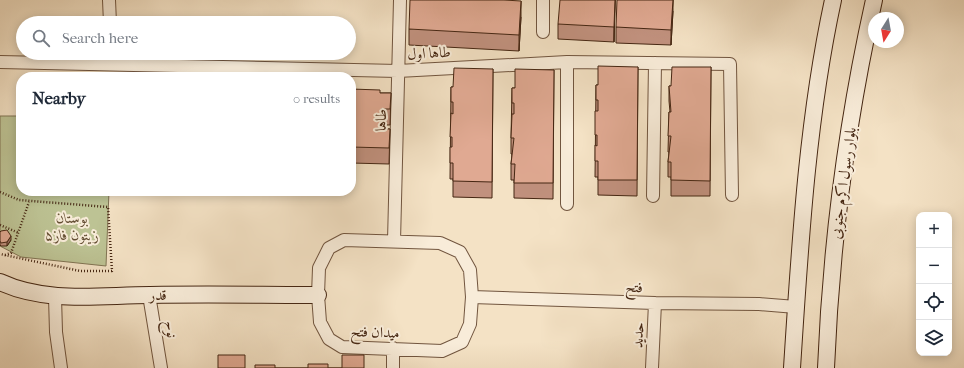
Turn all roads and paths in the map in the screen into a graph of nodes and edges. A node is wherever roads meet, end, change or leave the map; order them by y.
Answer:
1 (110, 0) edge
2 (400, 0) edge
3 (543, 0) edge
4 (833, 0) edge
5 (874, 0) edge
6 (110, 16) edge
7 (543, 32) dead end
8 (54, 60) edge
9 (153, 60) edge
10 (0, 62) edge
11 (567, 62) junction
12 (654, 63) junction
13 (398, 71) junction
14 (0, 192) edge
15 (732, 195) dead end
16 (653, 196) dead end
17 (29, 202) junction
18 (567, 204) dead end
19 (0, 225) edge
20 (19, 233) junction
21 (394, 241) junction
22 (2, 254) edge
23 (0, 282) edge
24 (149, 295) junction
25 (318, 295) junction
26 (55, 296) junction
27 (472, 297) junction
28 (655, 304) junction
29 (796, 307) junction
30 (393, 348) junction
31 (61, 368) edge
32 (161, 368) edge
33 (393, 368) edge
34 (652, 368) edge
35 (792, 368) edge
36 (826, 368) edge

1 - 6 street
2 - 13 street, طاها
3 - 7 street
4 - 29 main road
5 - 36 main road, بلوار رسول اکرم جنوبی
8 - 10 street, طاها اول
9 - 13 street, طاها اول
11 - 12 street, طاها اول
11 - 13 street, طاها اول
11 - 18 street
12 - 15 street, طاها اول
12 - 16 street
13 - 21 street, طاها
14 - 17 path
17 - 20 path
17 - 22 path
19 - 20 path
20 - 22 path
21 - 25 street, میدان فتح
21 - 27 street, میدان فتح
23 - 26 main road, قدر
24 - 25 main road, قدر
24 - 26 main road, قدر
24 - 32 street, نوح
25 - 30 street, میدان فتح
26 - 31 street
27 - 28 street, فتح
27 - 30 street, میدان فتح
28 - 29 street, فتح
28 - 34 street, حدید
29 - 35 main road
30 - 33 street

